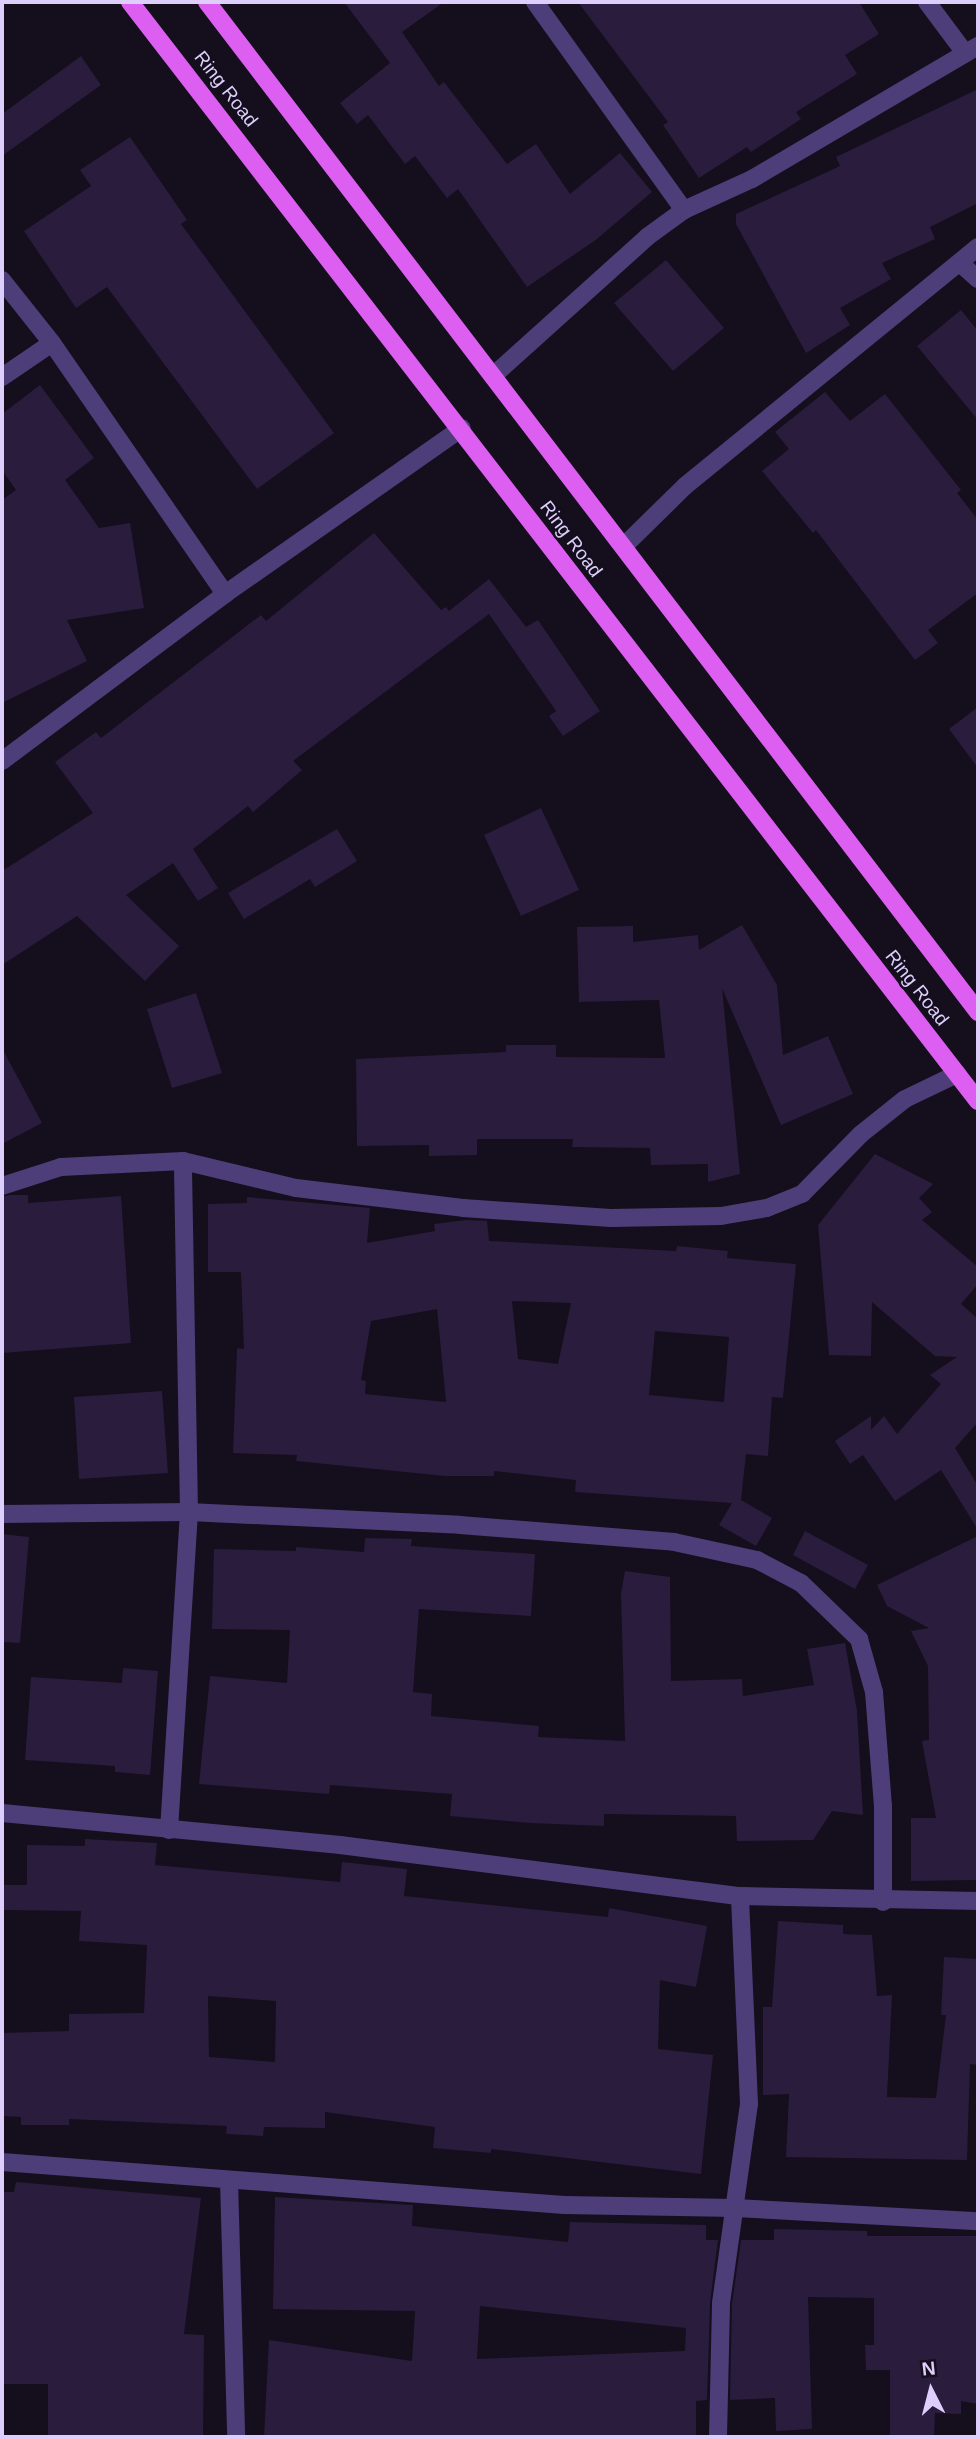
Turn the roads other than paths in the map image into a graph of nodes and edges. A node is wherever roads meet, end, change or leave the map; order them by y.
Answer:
1 (130, 2) edge
2 (207, 2) edge
3 (535, 2) edge
4 (927, 2) edge
5 (972, 50) edge
6 (684, 210) junction
7 (978, 247) edge
8 (960, 263) junction
9 (978, 279) edge
10 (2, 280) edge
11 (52, 343) junction
12 (494, 375) junction
13 (2, 377) edge
14 (462, 428) junction
15 (625, 544) junction
16 (225, 594) junction
17 (2, 761) edge
18 (978, 1012) edge
19 (957, 1074) junction
20 (978, 1101) edge
21 (183, 1161) junction
22 (2, 1186) edge
23 (189, 1512) junction
24 (2, 1514) edge
25 (2, 1813) edge
26 (169, 1830) junction
27 (740, 1896) junction
28 (978, 1901) edge
29 (883, 1902) junction
30 (2, 2162) edge
31 (229, 2179) junction
32 (735, 2208) junction
33 (978, 2221) edge
34 (236, 2437) edge
35 (718, 2437) edge

1 - 14 main road, Ring Road
2 - 12 main road, Ring Road
3 - 6 street
4 - 5 street
5 - 6 street
6 - 12 street
7 - 8 street
8 - 9 street
8 - 15 street
10 - 11 street
11 - 13 street
11 - 16 street
12 - 15 main road, Ring Road
14 - 16 street
14 - 19 main road, Ring Road
15 - 18 main road, Ring Road
16 - 17 street
19 - 20 main road, Ring Road
19 - 21 street
21 - 22 street
21 - 23 street
23 - 24 street
23 - 26 street
23 - 29 street
25 - 26 street
26 - 27 street
27 - 29 street
27 - 32 street
28 - 29 street
30 - 31 street
31 - 32 street
31 - 34 street
32 - 33 street
32 - 35 street

